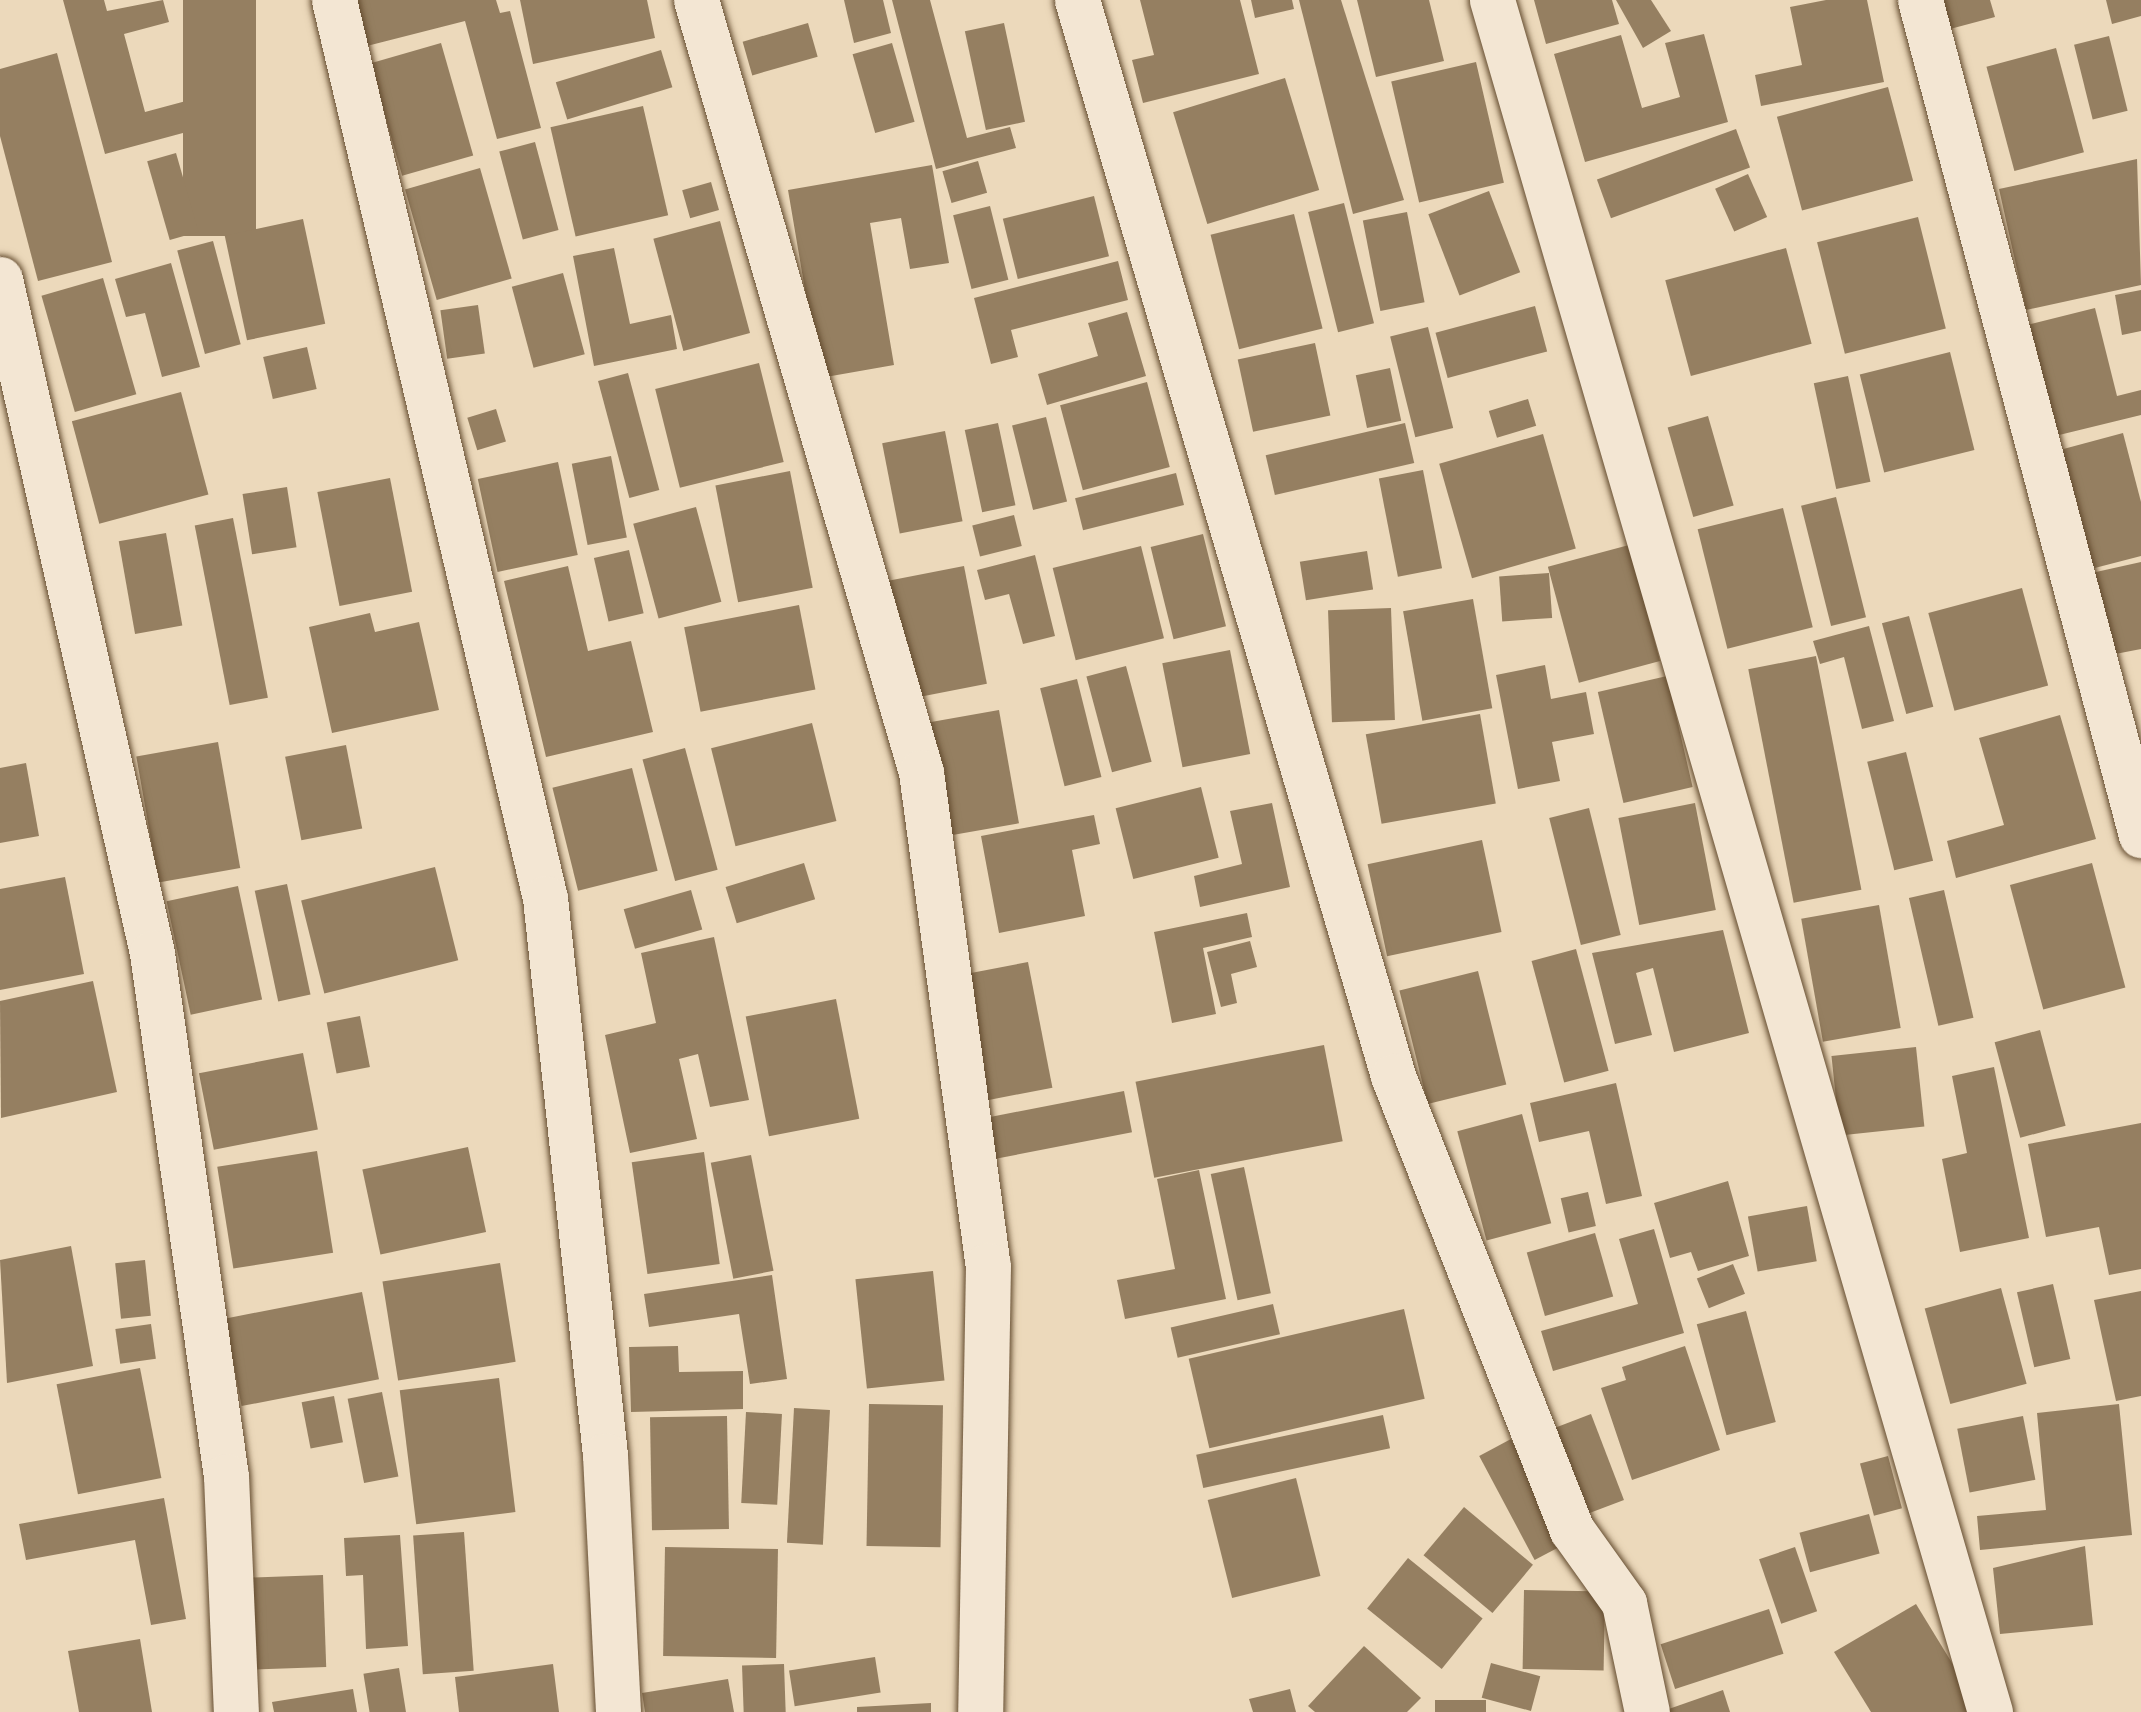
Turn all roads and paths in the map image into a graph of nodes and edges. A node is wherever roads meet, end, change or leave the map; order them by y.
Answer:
1 (334, 0) edge
2 (696, 0) edge
3 (1077, 0) edge
4 (1492, 0) edge
5 (1920, 0) edge
6 (0, 279) edge
7 (2141, 835) edge
8 (236, 1712) edge
9 (618, 1712) edge
10 (980, 1712) edge
11 (1647, 1712) edge
12 (1990, 1712) edge

1 - 9 street
2 - 10 street
3 - 11 street
4 - 12 street
5 - 7 street
6 - 8 street

